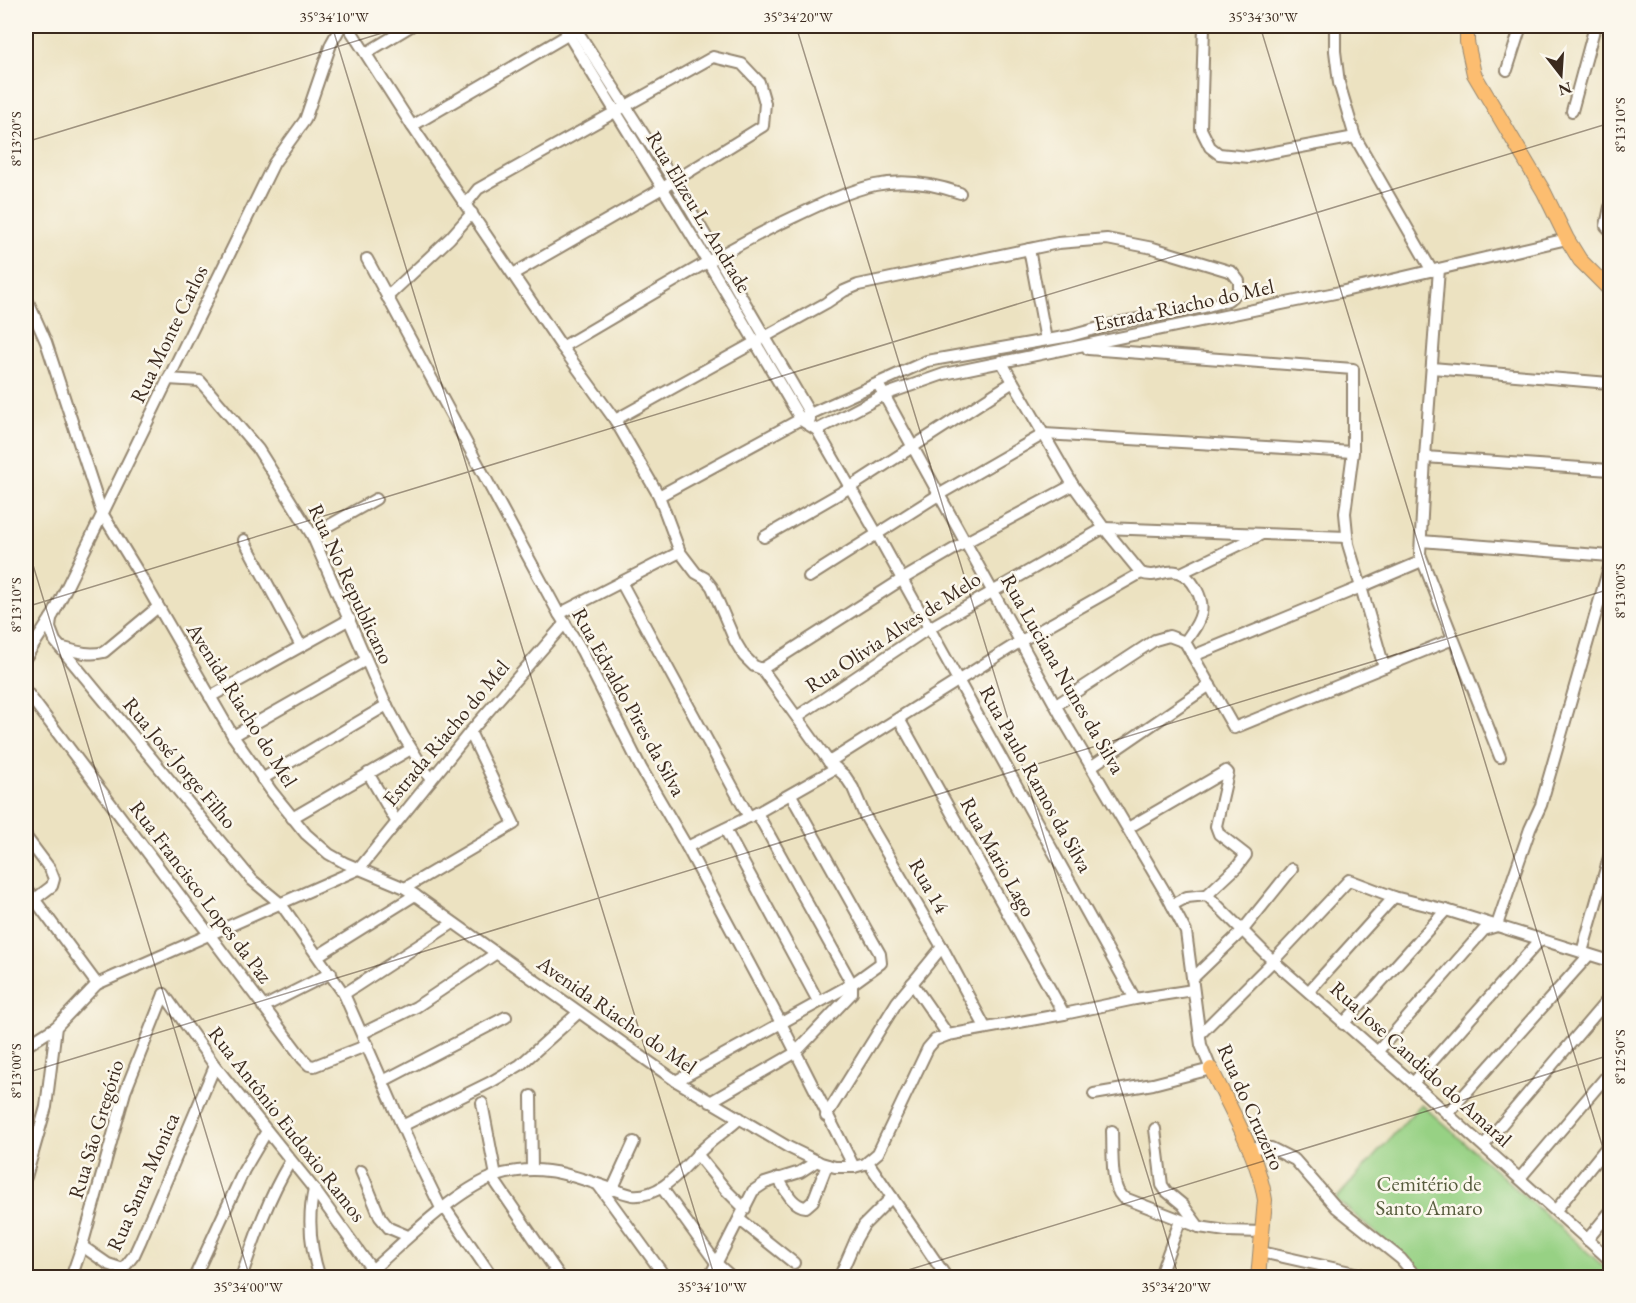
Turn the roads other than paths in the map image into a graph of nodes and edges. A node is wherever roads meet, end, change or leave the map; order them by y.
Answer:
1 (341, 26) edge
2 (348, 26) edge
3 (411, 26) edge
4 (1204, 26) edge
5 (1335, 26) edge
6 (1467, 26) edge
7 (1521, 26) edge
8 (1595, 26) edge
9 (573, 28) edge
10 (366, 53) junction
11 (1507, 70) dead end
12 (626, 107) junction
13 (1572, 111) dead end
14 (615, 114) junction
15 (412, 126) junction
16 (1355, 137) junction
17 (673, 180) junction
18 (661, 189) junction
19 (960, 193) dead end
20 (469, 209) junction
21 (1610, 209) edge
22 (1611, 230) edge
23 (1566, 239) junction
24 (1029, 249) junction
25 (718, 256) junction
26 (367, 259) dead end
27 (708, 262) junction
28 (1436, 270) junction
29 (513, 274) junction
30 (1611, 290) edge
31 (26, 297) edge
32 (387, 297) junction
33 (765, 336) junction
34 (1046, 340) junction
35 (754, 342) junction
36 (562, 347) junction
37 (1072, 348) junction
38 (1001, 361) junction
39 (1432, 368) junction
40 (168, 380) junction
41 (1013, 382) junction
42 (1610, 383) edge
43 (878, 384) junction
44 (884, 395) junction
45 (615, 420) junction
46 (809, 422) junction
47 (1044, 434) junction
48 (913, 445) junction
49 (1353, 452) junction
50 (1425, 457) junction
51 (1611, 470) edge
52 (1073, 485) junction
53 (849, 488) junction
54 (940, 494) junction
55 (659, 496) junction
56 (376, 500) dead end
57 (102, 513) junction
58 (1104, 528) junction
59 (877, 534) junction
60 (1263, 534) junction
61 (312, 535) junction
62 (764, 537) dead end
63 (1347, 537) junction
64 (244, 540) dead end
65 (1420, 541) junction
66 (966, 542) junction
67 (680, 552) junction
68 (1611, 556) edge
69 (1422, 561) junction
70 (1611, 564) edge
71 (1141, 573) junction
72 (1181, 573) junction
73 (809, 577) dead end
74 (901, 580) junction
75 (621, 582) junction
76 (1361, 587) junction
77 (993, 591) junction
78 (158, 607) junction
79 (51, 618) junction
80 (350, 619) junction
81 (562, 619) junction
82 (928, 628) junction
83 (38, 638) junction
84 (1453, 639) junction
85 (1021, 641) junction
86 (1185, 642) junction
87 (57, 644) junction
88 (301, 646) junction
89 (1193, 656) junction
90 (26, 657) edge
91 (366, 660) junction
92 (1384, 667) junction
93 (762, 669) junction
94 (958, 679) junction
95 (1210, 686) junction
96 (26, 691) edge
97 (210, 697) junction
98 (387, 705) junction
99 (1056, 705) junction
100 (798, 716) junction
101 (899, 719) junction
102 (470, 732) junction
103 (233, 736) junction
104 (411, 749) junction
105 (1500, 757) dead end
106 (833, 765) junction
107 (1092, 766) junction
108 (368, 773) junction
109 (262, 779) junction
110 (431, 780) junction
111 (791, 795) junction
112 (753, 815) junction
113 (292, 818) junction
114 (396, 821) junction
115 (1128, 828) junction
116 (725, 829) junction
117 (26, 837) edge
118 (687, 847) junction
119 (1611, 854) edge
120 (359, 869) junction
121 (1292, 869) dead end
122 (26, 888) edge
123 (405, 888) junction
124 (415, 895) junction
125 (1207, 895) junction
126 (1394, 897) junction
127 (35, 900) junction
128 (281, 904) junction
129 (1172, 905) junction
130 (1446, 910) junction
131 (453, 923) junction
132 (1497, 926) junction
133 (1242, 931) junction
134 (208, 934) junction
135 (1540, 939) junction
136 (942, 947) junction
137 (1586, 953) junction
138 (495, 954) junction
139 (319, 955) junction
140 (1273, 961) junction
141 (1611, 961) edge
142 (331, 973) junction
143 (912, 983) junction
144 (97, 984) junction
145 (852, 984) junction
146 (1192, 984) junction
147 (1309, 991) junction
148 (344, 993) junction
149 (164, 994) joint
150 (1611, 997) edge
151 (1135, 999) junction
152 (818, 1002) junction
153 (263, 1007) junction
154 (578, 1013) junction
155 (1064, 1014) junction
156 (506, 1017) dead end
157 (781, 1023) junction
158 (1343, 1024) junction
159 (56, 1027) junction
160 (985, 1028) junction
161 (363, 1033) junction
162 (1200, 1034) junction
163 (948, 1035) junction
164 (368, 1044) junction
165 (26, 1046) edge
166 (1378, 1051) junction
167 (795, 1053) junction
168 (215, 1066) junction
169 (1211, 1069) junction
170 (1611, 1072) edge
171 (383, 1081) junction
172 (676, 1081) junction
173 (1413, 1083) junction
174 (1094, 1094) dead end
175 (531, 1096) dead end
176 (710, 1102) junction
177 (482, 1103) dead end
178 (1447, 1114) junction
179 (826, 1116) junction
180 (740, 1118) junction
181 (402, 1126) junction
182 (1155, 1129) dead end
183 (267, 1131) junction
184 (1112, 1131) dead end
185 (31, 1139) edge
186 (634, 1142) dead end
187 (1611, 1143) edge
188 (1484, 1145) junction
189 (1248, 1147) junction
190 (697, 1154) junction
191 (290, 1162) junction
192 (868, 1162) junction
193 (822, 1163) junction
194 (854, 1167) junction
195 (532, 1170) junction
196 (361, 1172) dead end
197 (26, 1175) edge
198 (494, 1177) junction
199 (778, 1178) junction
200 (1520, 1178) junction
201 (599, 1186) junction
202 (662, 1188) junction
203 (314, 1189) junction
204 (612, 1190) junction
205 (892, 1197) junction
206 (443, 1209) junction
207 (745, 1209) junction
208 (1556, 1210) junction
209 (1611, 1212) edge
210 (740, 1220) junction
211 (1180, 1221) junction
212 (1199, 1227) junction
213 (1263, 1232) junction
214 (408, 1236) junction
215 (1587, 1240) junction
216 (82, 1246) junction
217 (1261, 1252) junction
218 (1611, 1260) edge
219 (794, 1263) dead end
220 (717, 1264) junction
221 (376, 1273) edge
222 (944, 1275) edge
223 (840, 1277) edge
224 (71, 1278) edge
225 (194, 1278) edge
226 (242, 1278) edge
227 (320, 1278) edge
228 (493, 1278) edge
229 (561, 1278) edge
230 (666, 1278) edge
231 (709, 1278) edge
232 (733, 1278) edge
233 (1159, 1278) edge
234 (1258, 1278) edge
235 (1377, 1278) edge
236 (1417, 1278) edge

1 - 40 street, Rua Monte Carlos
2 - 10 street, Rua 14
3 - 10 street
4 - 16 street
5 - 16 street
6 - 23 main road
7 - 11 street
8 - 13 street
9 - 12 street, Rua Elizeu L. Andrade
9 - 14 street, Rua Elizeu L. Andrade
9 - 15 street
10 - 15 street, Rua 14
12 - 14 street
12 - 17 street, Rua Elizeu L. Andrade
12 - 17 street
14 - 18 street, Rua Elizeu L. Andrade
14 - 20 street
15 - 20 street, Rua 14
16 - 28 street
17 - 18 street
17 - 25 street, Rua Elizeu L. Andrade
18 - 27 street, Rua Elizeu L. Andrade
18 - 29 street
19 - 25 street
20 - 29 street, Rua 14
20 - 32 street
21 - 22 street
23 - 28 street, Estrada Riacho do Mel
23 - 30 main road
24 - 33 street
24 - 34 street
24 - 34 street, Estrada Riacho do Mel
25 - 27 street
25 - 33 street, Rua Elizeu L. Andrade
26 - 32 street, Rua Edvaldo Pires da Silva
27 - 35 street, Rua Elizeu L. Andrade
27 - 36 street
28 - 37 street, Estrada Riacho do Mel
28 - 39 street
29 - 36 street, Rua 14
31 - 57 street, Avenida Riacho do Mel
32 - 81 street, Rua Edvaldo Pires da Silva
33 - 35 street
33 - 46 street, Rua Elizeu L. Andrade
34 - 43 street, Estrada Riacho do Mel
35 - 45 street
35 - 46 street, Rua Elizeu L. Andrade
36 - 45 street, Rua 14
37 - 38 street, Estrada Riacho do Mel
37 - 49 street
38 - 41 street
38 - 44 street, Estrada Riacho do Mel
39 - 42 street
39 - 50 street
40 - 57 street, Rua Monte Carlos
40 - 61 street, Rua No Republicano
41 - 47 street
41 - 48 street
43 - 44 street, Rua Luciana Nunes da Silva
43 - 46 street, Estrada Riacho do Mel
44 - 46 street, Estrada Riacho do Mel
44 - 48 street, Rua Luciana Nunes da Silva
45 - 55 street, Rua 14
46 - 53 street, Rua Paulo Ramos da Silva
46 - 55 street, Estrada Riacho do Mel
47 - 49 street
47 - 52 street
47 - 54 street
48 - 53 street
48 - 54 street, Rua Luciana Nunes da Silva
49 - 63 street
50 - 51 street
50 - 65 street
52 - 58 street
52 - 66 street
53 - 59 street, Rua Paulo Ramos da Silva
53 - 62 street
54 - 59 street
54 - 66 street, Rua Luciana Nunes da Silva
55 - 67 street, Rua 14
56 - 61 street
57 - 78 street, Avenida Riacho do Mel
57 - 79 street, Rua Monte Carlos
58 - 60 street
58 - 71 street
58 - 77 street, Rua Olivia Alves de Melo
59 - 73 street
59 - 74 street, Rua Paulo Ramos da Silva
60 - 63 street
60 - 72 street
61 - 80 street, Rua No Republicano
63 - 76 street
64 - 88 street
65 - 68 street
65 - 69 street
66 - 74 street
66 - 77 street, Rua Luciana Nunes da Silva
67 - 75 street, Estrada Riacho do Mel
67 - 93 street, Rua 14
69 - 76 street
69 - 84 street
70 - 132 street
71 - 72 street
71 - 85 street
72 - 86 street
74 - 82 street, Rua Paulo Ramos da Silva
74 - 93 street
75 - 81 street, Estrada Riacho do Mel
75 - 112 street
76 - 89 street
76 - 92 street
77 - 82 street, Rua Olivia Alves de Melo
77 - 85 street, Rua Luciana Nunes da Silva
78 - 87 street
78 - 97 street, Avenida Riacho do Mel
79 - 83 street, Rua Monte Carlos
79 - 87 street, Rua José Jorge Filho
80 - 88 street
80 - 91 street, Rua No Republicano
81 - 102 street, Estrada Riacho do Mel
81 - 118 street, Rua Edvaldo Pires da Silva
82 - 94 street, Rua Paulo Ramos da Silva
82 - 100 street, Rua Olivia Alves de Melo
83 - 87 street
83 - 90 street, Rua Monte Carlos
84 - 92 street
84 - 105 street
85 - 94 street
85 - 99 street, Rua Luciana Nunes da Silva
86 - 89 street
86 - 99 street
87 - 128 street, Rua José Jorge Filho
88 - 97 street
89 - 95 street
91 - 98 street, Rua No Republicano
91 - 103 street
92 - 95 street
93 - 100 street, Rua 14
94 - 101 street
94 - 151 street, Rua Paulo Ramos da Silva
95 - 107 street
96 - 134 street, Rua Francisco Lopes da Paz
97 - 103 street, Avenida Riacho do Mel
98 - 104 street, Rua No Republicano
98 - 109 street
99 - 107 street, Rua Luciana Nunes da Silva
100 - 106 street, Rua 14
101 - 106 street
101 - 155 street, Rua Mario Lago
102 - 110 street, Estrada Riacho do Mel
102 - 123 street
103 - 109 street, Avenida Riacho do Mel
104 - 108 street
104 - 110 street, Rua No Republicano
106 - 111 street
106 - 136 street, Rua 14
107 - 115 street, Rua Luciana Nunes da Silva
108 - 113 street
108 - 114 street
109 - 113 street, Avenida Riacho do Mel
110 - 114 street, Estrada Riacho do Mel
111 - 112 street
111 - 145 street
112 - 116 street
112 - 145 street
113 - 120 street, Avenida Riacho do Mel
114 - 120 street, Estrada Riacho do Mel
115 - 125 street
115 - 129 street, Rua Luciana Nunes da Silva
116 - 118 street
116 - 152 street
117 - 127 street
118 - 157 street, Rua Edvaldo Pires da Silva
119 - 137 street
120 - 123 street, Avenida Riacho do Mel
120 - 128 street
121 - 133 street
122 - 127 street
123 - 124 street, Avenida Riacho do Mel
124 - 131 street, Avenida Riacho do Mel
124 - 139 street
125 - 129 street
125 - 133 street, Rua Jose Candido do Amaral
126 - 130 street
126 - 140 street
126 - 147 street
127 - 144 street
128 - 134 street
128 - 139 street, Rua José Jorge Filho
129 - 146 street, Rua Luciana Nunes da Silva
130 - 132 street
130 - 158 street
131 - 138 street, Avenida Riacho do Mel
131 - 148 street
132 - 135 street
132 - 166 street
133 - 140 street, Rua Jose Candido do Amaral
133 - 146 street
134 - 144 street
134 - 153 street, Rua Francisco Lopes da Paz
135 - 137 street
135 - 173 street
136 - 143 street
136 - 160 street, Rua 14
137 - 141 street
137 - 178 street
138 - 154 street, Avenida Riacho do Mel
138 - 161 street
139 - 142 street, Rua José Jorge Filho
140 - 147 street, Rua Jose Candido do Amaral
140 - 162 street
142 - 148 street, Rua José Jorge Filho
142 - 153 street
143 - 163 street
143 - 179 street
144 - 159 street
145 - 152 street
145 - 167 street
146 - 151 street
146 - 162 street, Rua do Cruzeiro
147 - 158 street, Rua Jose Candido do Amaral
148 - 161 street, Rua José Jorge Filho
149 - 168 street, Rua Antônio Eudoxio Ramos
149 - 216 street, Rua São Gregório
150 - 188 street
151 - 155 street
152 - 157 street
153 - 164 street, Rua Francisco Lopes da Paz
154 - 172 street, Avenida Riacho do Mel
154 - 181 street
155 - 160 street
156 - 171 street
157 - 167 street, Rua Edvaldo Pires da Silva
157 - 172 street
158 - 166 street, Rua Jose Candido do Amaral
159 - 165 street
159 - 185 street
160 - 163 street
161 - 164 street, Rua José Jorge Filho
162 - 169 street, Rua do Cruzeiro
163 - 192 street
164 - 171 street, Rua José Jorge Filho
166 - 173 street, Rua Jose Candido do Amaral
167 - 176 street
167 - 179 street, Rua Edvaldo Pires da Silva
168 - 183 street, Rua Antônio Eudoxio Ramos
168 - 216 street, Rua Santa Monica
169 - 174 street
169 - 189 main road, Rua do Cruzeiro
170 - 200 street
171 - 181 street, Rua José Jorge Filho
172 - 176 street, Avenida Riacho do Mel
173 - 178 street, Rua Jose Candido do Amaral
175 - 195 street
176 - 180 street, Avenida Riacho do Mel
177 - 198 street
178 - 188 street, Rua Jose Candido do Amaral
179 - 194 street, Rua Edvaldo Pires da Silva
180 - 190 street
180 - 193 street, Avenida Riacho do Mel
181 - 206 street, Rua José Jorge Filho
182 - 212 street
183 - 191 street, Rua Antônio Eudoxio Ramos
183 - 225 street
184 - 211 street
185 - 197 street
186 - 204 street
187 - 208 street
188 - 200 street, Rua Jose Candido do Amaral
189 - 213 main road, Rua do Cruzeiro
189 - 236 street
190 - 202 street
190 - 207 street
191 - 203 street, Rua Antônio Eudoxio Ramos
191 - 226 street
192 - 194 street
192 - 205 street
193 - 194 street, Avenida Riacho do Mel
193 - 199 street
193 - 199 street
195 - 198 street
195 - 201 street
196 - 214 street
198 - 206 street
198 - 229 street
199 - 207 street
200 - 208 street, Rua Jose Candido do Amaral
201 - 204 street
201 - 230 street
202 - 204 street
202 - 220 street
203 - 221 street, Rua Antônio Eudoxio Ramos
203 - 227 street
205 - 222 street
205 - 223 street
206 - 214 street
206 - 228 street, Rua José Jorge Filho
207 - 210 street
208 - 215 street, Rua Jose Candido do Amaral
209 - 215 street
210 - 219 street
210 - 220 street
211 - 212 street
211 - 233 street
212 - 213 street
213 - 217 main road, Rua do Cruzeiro
214 - 221 street
215 - 218 street, Rua Jose Candido do Amaral
216 - 224 street, Rua São Gregório
217 - 234 main road, Rua do Cruzeiro
217 - 235 street
220 - 231 street
220 - 232 street

